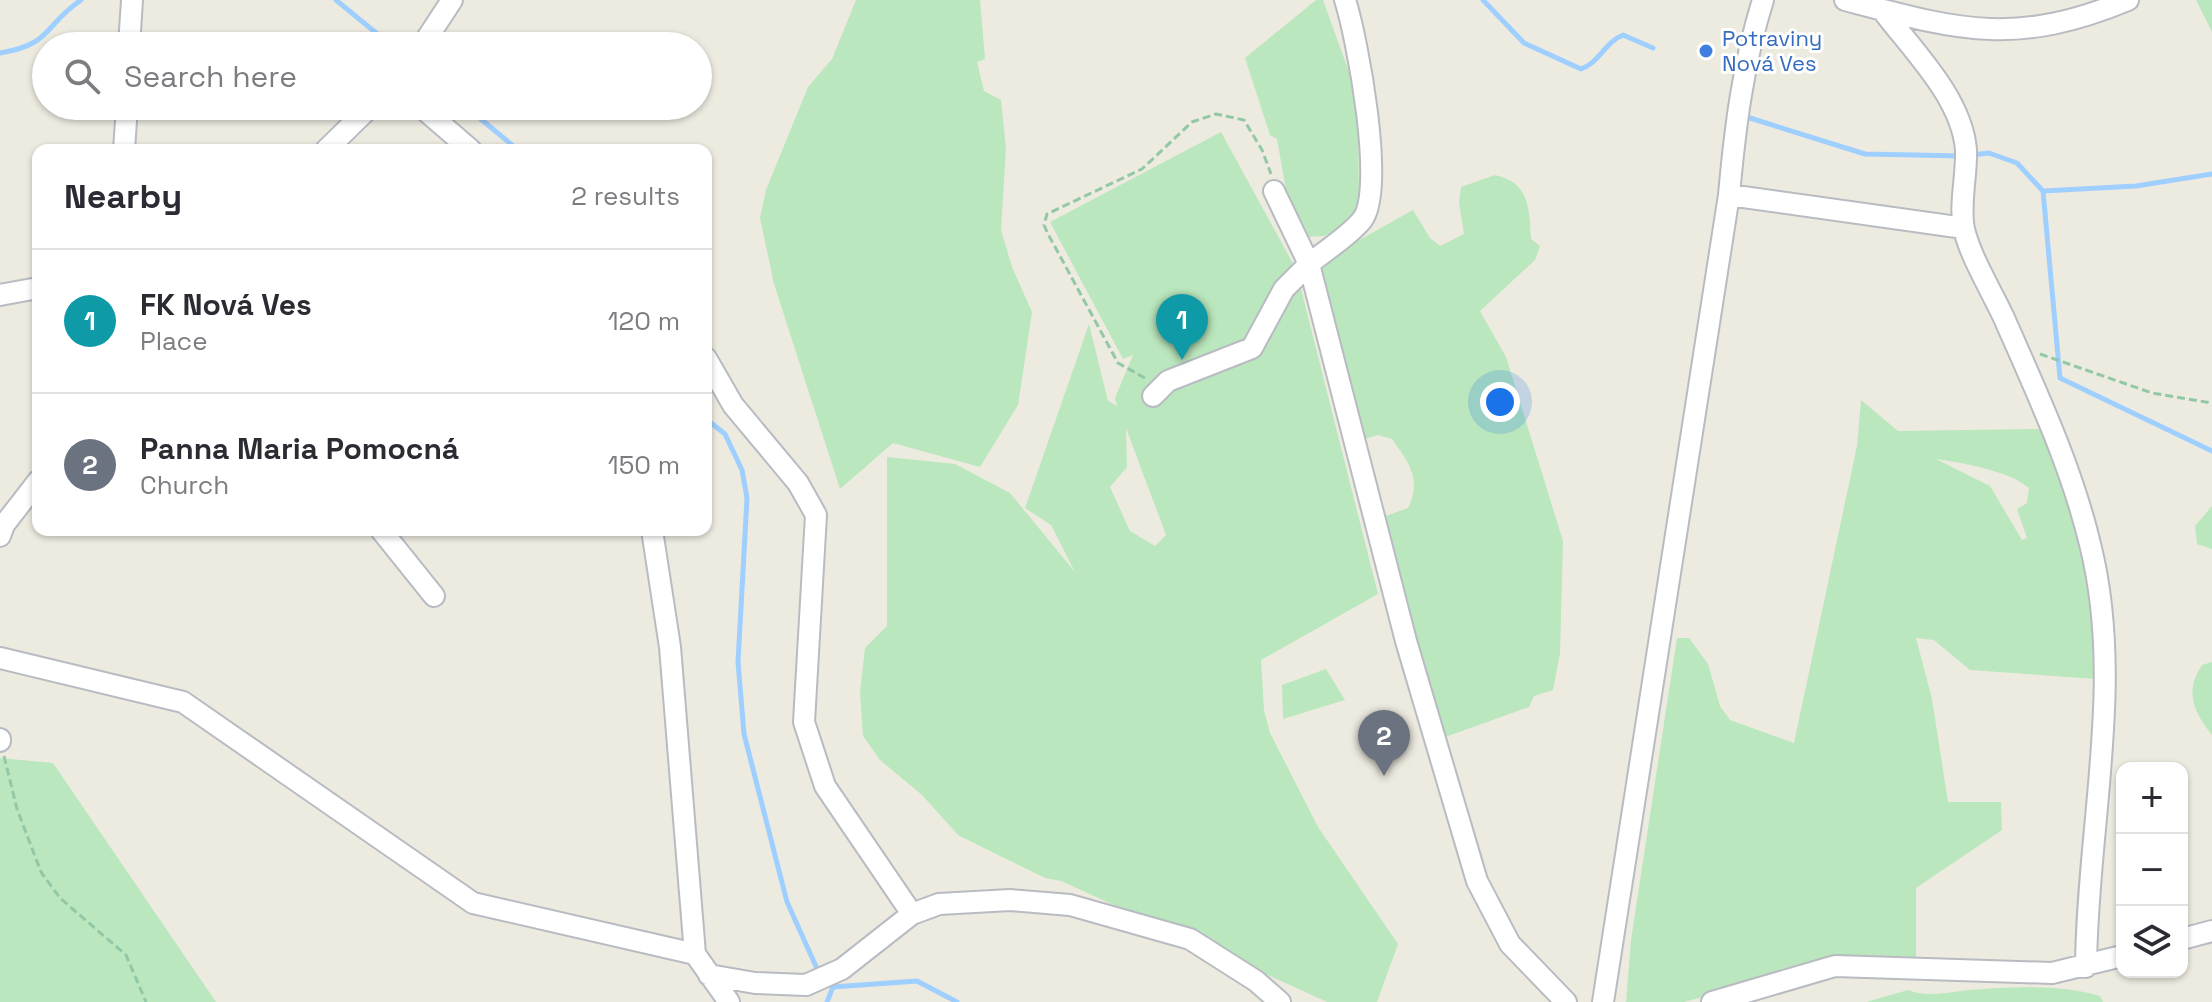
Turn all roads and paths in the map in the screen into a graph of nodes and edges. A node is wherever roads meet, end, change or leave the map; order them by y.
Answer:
1 (132, 0) edge
2 (452, 0) edge
3 (1345, 0) edge
4 (1763, 0) edge
5 (2128, 0) edge
6 (1852, 1) edge
7 (1883, 11) junction
8 (130, 32) edge
9 (431, 32) edge
10 (126, 120) edge
11 (357, 120) edge
12 (436, 120) edge
13 (124, 144) edge
14 (332, 144) edge
15 (464, 144) edge
16 (1274, 191) joint
17 (1729, 195) junction
18 (1964, 228) junction
19 (1309, 264) junction
20 (32, 289) edge
21 (0, 295) edge
22 (2017, 347) junction
23 (712, 368) edge
24 (1158, 392) joint
25 (2212, 403) edge
26 (32, 489) edge
27 (0, 536) edge
28 (386, 536) edge
29 (653, 536) edge
30 (434, 596) dead end
31 (0, 658) edge
32 (0, 740) edge
33 (912, 914) junction
34 (2212, 931) edge
35 (2188, 937) edge
36 (695, 954) junction
37 (2116, 958) edge
38 (2086, 967) junction
39 (709, 975) junction
40 (146, 1002) edge
41 (729, 1002) edge
42 (1280, 1002) edge
43 (1566, 1002) edge
44 (1603, 1002) edge
45 (1712, 1002) edge

1 - 8 street
2 - 9 street
3 - 19 street
4 - 17 street
5 - 7 street
6 - 7 street
7 - 18 street
10 - 13 street
11 - 14 street
12 - 15 street
16 - 19 street
16 - 24 path
17 - 18 street
17 - 44 street
18 - 22 street
19 - 24 street
19 - 43 street
20 - 21 street
22 - 25 path
22 - 38 street
23 - 33 street
26 - 27 street
28 - 30 street
29 - 36 street
31 - 36 street
32 - 40 path
33 - 39 street
33 - 42 street
34 - 35 street
36 - 39 street
37 - 38 street
38 - 45 street
39 - 41 street

